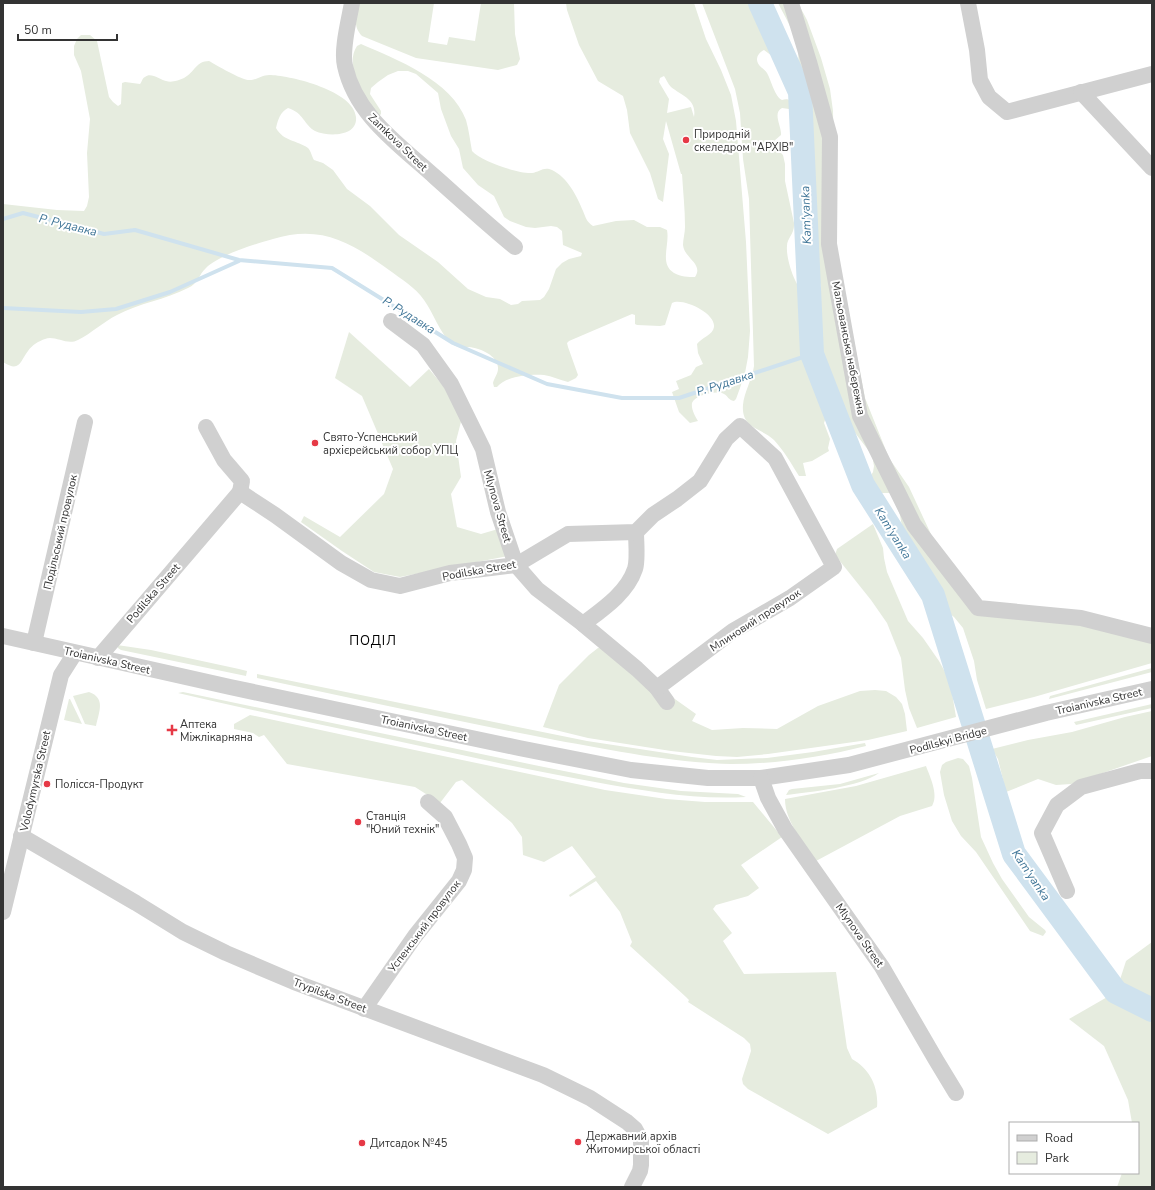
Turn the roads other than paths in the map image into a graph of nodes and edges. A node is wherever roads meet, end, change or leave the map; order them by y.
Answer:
1 (352, 3) edge
2 (791, 3) edge
3 (968, 3) edge
4 (1152, 74) edge
5 (1081, 92) junction
6 (1152, 168) edge
7 (515, 247) dead end
8 (391, 321) dead end
9 (85, 422) dead end
10 (206, 427) dead end
11 (240, 492) junction
12 (636, 532) junction
13 (516, 565) junction
14 (583, 624) junction
15 (3, 636) edge
16 (1152, 636) edge
17 (34, 642) junction
18 (75, 653) junction
19 (98, 658) junction
20 (657, 688) junction
21 (1152, 689) edge
22 (667, 702) dead end
23 (1046, 714) joint
24 (849, 765) joint
25 (1152, 771) edge
26 (761, 778) junction
27 (428, 802) dead end
28 (22, 836) junction
29 (1067, 891) dead end
30 (3, 912) edge
31 (364, 1008) junction
32 (956, 1093) dead end
33 (632, 1187) edge

1 - 7 street, Zamkova Street
2 - 16 street, Мальованська набережна
3 - 5 street
4 - 5 street
5 - 6 street
8 - 13 street, Mlynova Street
9 - 17 street, Подільський провулок
10 - 11 street
11 - 13 street, Podilska Street
11 - 19 street, Podilska Street
12 - 13 street, Podilska Street
12 - 14 street
12 - 20 street, Млиновий провулок
13 - 14 street, Mlynova Street
14 - 20 street, Mlynova Street
15 - 17 street, Troianivska Street
17 - 18 street, Troianivska Street
18 - 19 street, Troianivska Street
18 - 28 street, Volodymyrska Street
19 - 26 street, Troianivska Street
20 - 22 street, Mlynova Street
21 - 23 street, Troianivska Street
23 - 24 street, Podilskyi Bridge
24 - 26 street, Troianivska Street
25 - 29 street
26 - 32 street, Mlynova Street
27 - 31 street, Успенський провулок
28 - 30 street, Volodymyrska Street
28 - 31 street, Trypilska Street
31 - 33 street, Trypilska Street

